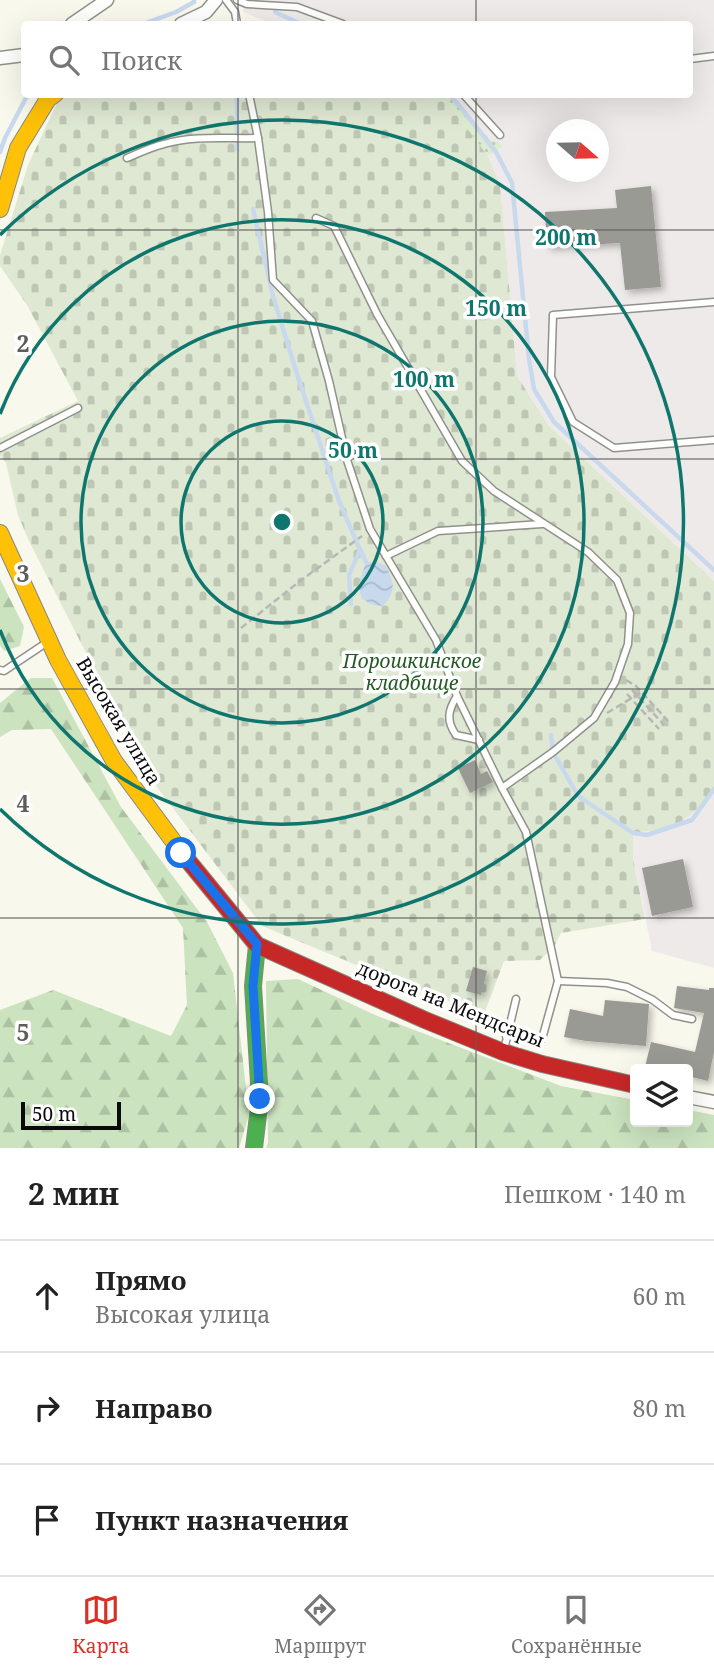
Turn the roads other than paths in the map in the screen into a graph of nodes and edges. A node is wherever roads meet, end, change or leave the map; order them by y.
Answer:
1 (107, 0) edge
2 (216, 0) edge
3 (226, 0) edge
4 (237, 0) edge
5 (248, 2) edge
6 (76, 21) edge
7 (187, 21) edge
8 (236, 21) edge
9 (334, 21) edge
10 (21, 55) edge
11 (714, 55) edge
12 (0, 58) edge
13 (693, 58) edge
14 (49, 98) edge
15 (250, 98) edge
16 (467, 98) edge
17 (500, 135) dead end
18 (258, 138) junction
19 (127, 158) dead end
20 (0, 209) edge
21 (316, 218) dead end
22 (714, 302) edge
23 (78, 408) dead end
24 (714, 440) edge
25 (0, 448) edge
26 (543, 524) junction
27 (0, 533) edge
28 (386, 556) junction
29 (49, 641) junction
30 (0, 670) edge
31 (457, 696) junction
32 (479, 740) junction
33 (502, 788) junction
34 (257, 944) junction
35 (558, 981) junction
36 (516, 999) dead end
37 (692, 1019) dead end
38 (505, 1044) junction
39 (630, 1084) edge
40 (693, 1098) edge
41 (714, 1102) edge
42 (254, 1148) edge

1 - 6 street
2 - 7 street
3 - 8 lane
4 - 5 lane
5 - 9 lane
10 - 12 street
11 - 13 lane
14 - 20 street
15 - 18 lane
16 - 17 lane
18 - 19 lane
18 - 28 lane
21 - 26 lane
22 - 24 lane
23 - 25 lane
26 - 28 lane
26 - 33 lane
27 - 29 street, Высокая улица
28 - 31 lane
29 - 30 lane
29 - 34 street, Высокая улица
31 - 32 lane
31 - 32 lane
32 - 33 lane
33 - 35 lane
34 - 38 street, дорога на Мендсары
34 - 42 street
35 - 37 lane
35 - 38 lane
36 - 38 lane
38 - 39 street, дорога на Мендсары
40 - 41 street

